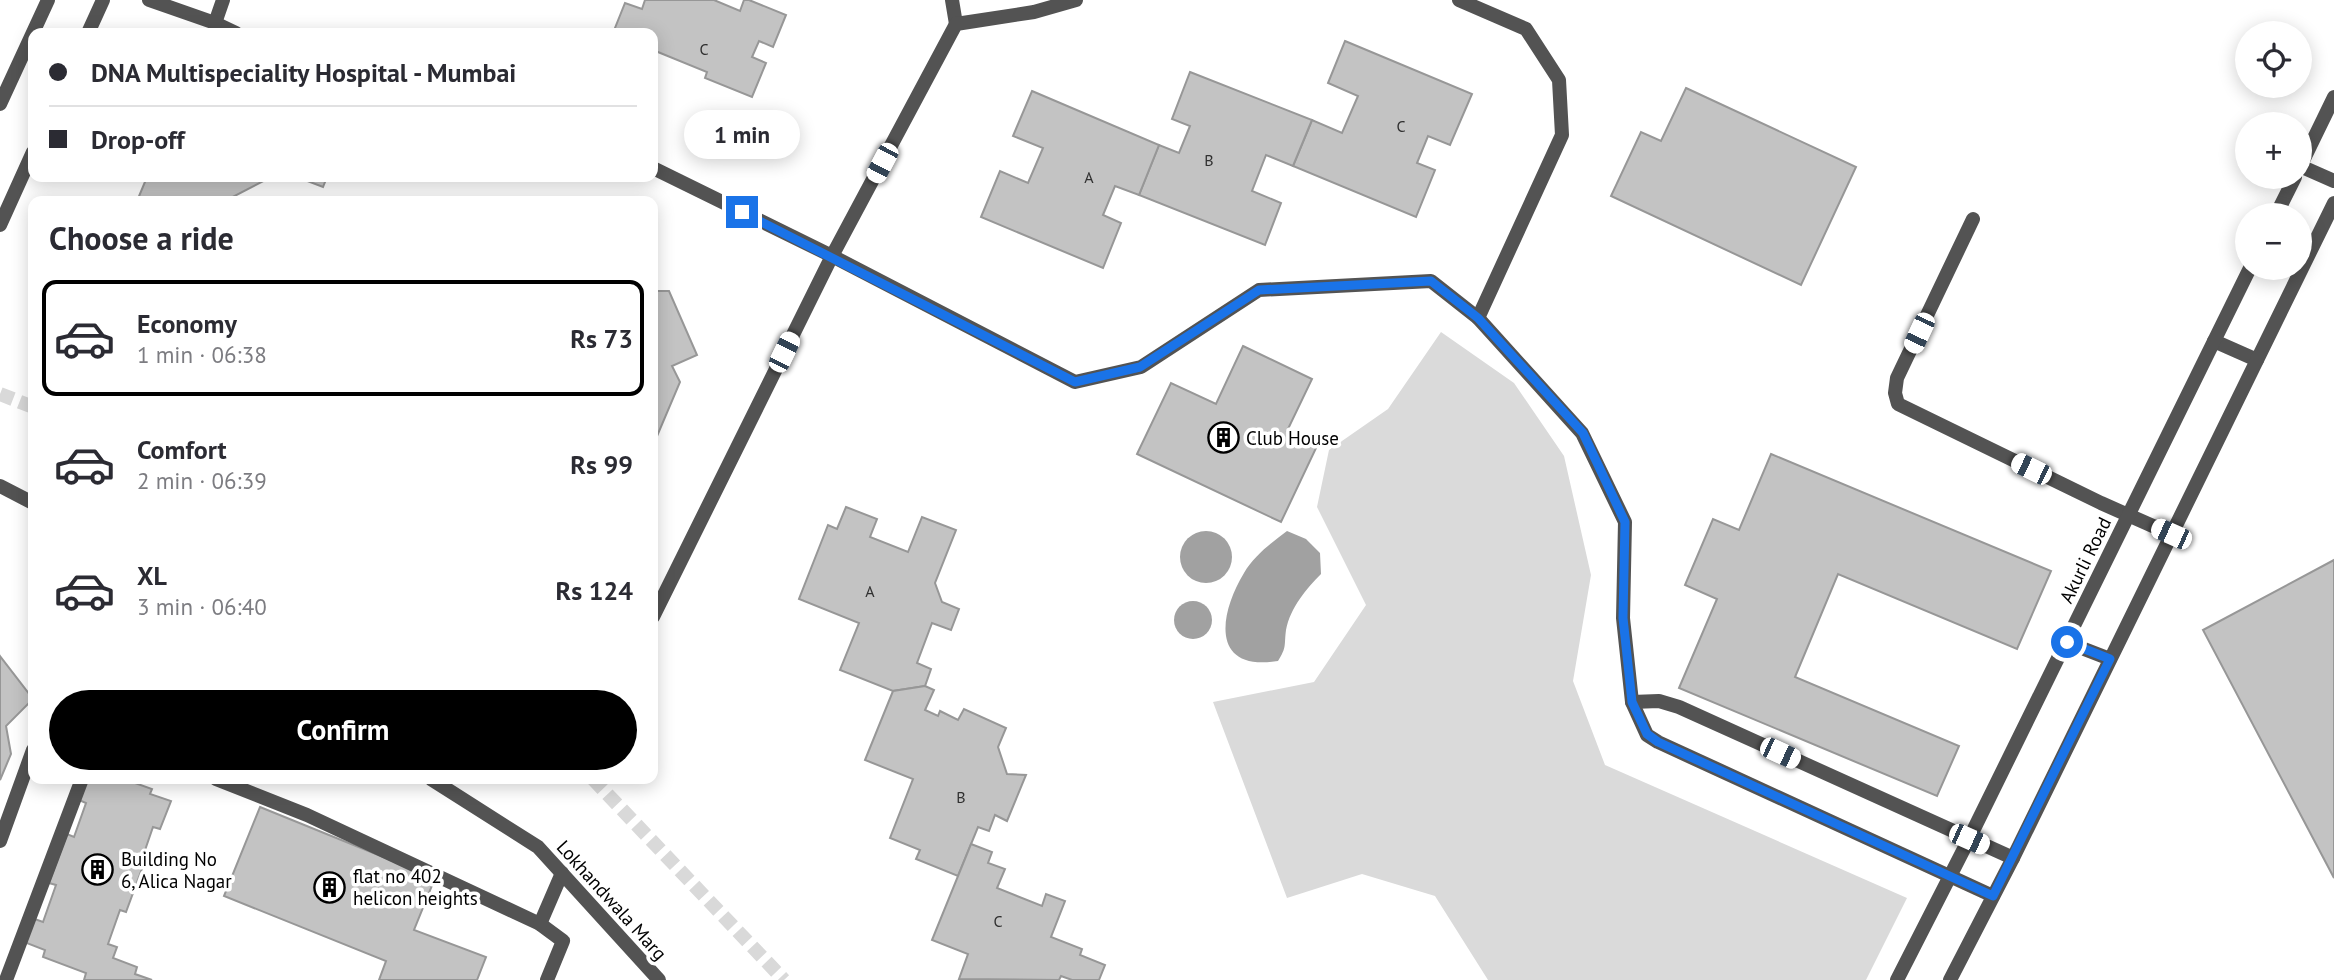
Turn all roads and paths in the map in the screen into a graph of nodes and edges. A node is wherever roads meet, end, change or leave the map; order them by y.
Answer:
1 (48, 0) edge
2 (103, 0) edge
3 (149, 0) edge
4 (223, 0) edge
5 (952, 0) edge
6 (1076, 0) edge
7 (1459, 0) edge
8 (215, 23) junction
9 (956, 24) junction
10 (35, 28) edge
11 (90, 28) edge
12 (226, 28) edge
13 (28, 43) edge
14 (2334, 97) edge
15 (0, 104) edge
16 (2312, 142) edge
17 (28, 163) edge
18 (658, 170) edge
19 (2312, 172) edge
20 (2334, 181) edge
21 (2334, 202) edge
22 (1973, 219) dead end
23 (0, 225) edge
24 (832, 256) junction
25 (2244, 280) edge
26 (1478, 318) junction
27 (2214, 341) junction
28 (2257, 360) junction
29 (0, 486) edge
30 (28, 500) edge
31 (2128, 516) junction
32 (2171, 534) junction
33 (658, 607) edge
34 (2067, 642) junction
35 (2110, 659) junction
36 (1632, 702) junction
37 (28, 764) edge
38 (80, 784) edge
39 (229, 784) edge
40 (439, 784) edge
41 (1969, 839) junction
42 (0, 841) edge
43 (2013, 858) junction
44 (562, 873) junction
45 (1950, 877) junction
46 (1993, 896) junction
47 (540, 924) junction
48 (6, 980) edge
49 (547, 980) edge
50 (659, 980) edge
51 (1896, 980) edge
52 (1950, 980) edge

1 - 10 street
2 - 11 street
3 - 8 street
4 - 8 street
5 - 9 street
6 - 9 street
7 - 26 street
8 - 12 street
9 - 24 street
13 - 15 street
14 - 16 street
17 - 23 street
18 - 24 street
19 - 20 street
21 - 28 street
22 - 31 street
24 - 26 street
24 - 33 street
25 - 27 street, Akurli Road
26 - 36 street
27 - 28 street
27 - 31 street, Akurli Road
28 - 32 street
29 - 30 street
31 - 32 street
31 - 34 street, Akurli Road
32 - 35 street
34 - 35 street
34 - 41 street, Akurli Road
35 - 43 street
36 - 41 street
36 - 45 street
37 - 42 street
38 - 48 street
39 - 47 street
40 - 44 street, Lokhandwala Marg
41 - 43 street
41 - 45 street, Akurli Road
43 - 46 street
44 - 47 street
44 - 50 street, Lokhandwala Marg
45 - 46 street
45 - 51 street, Akurli Road
46 - 52 street
47 - 49 street

